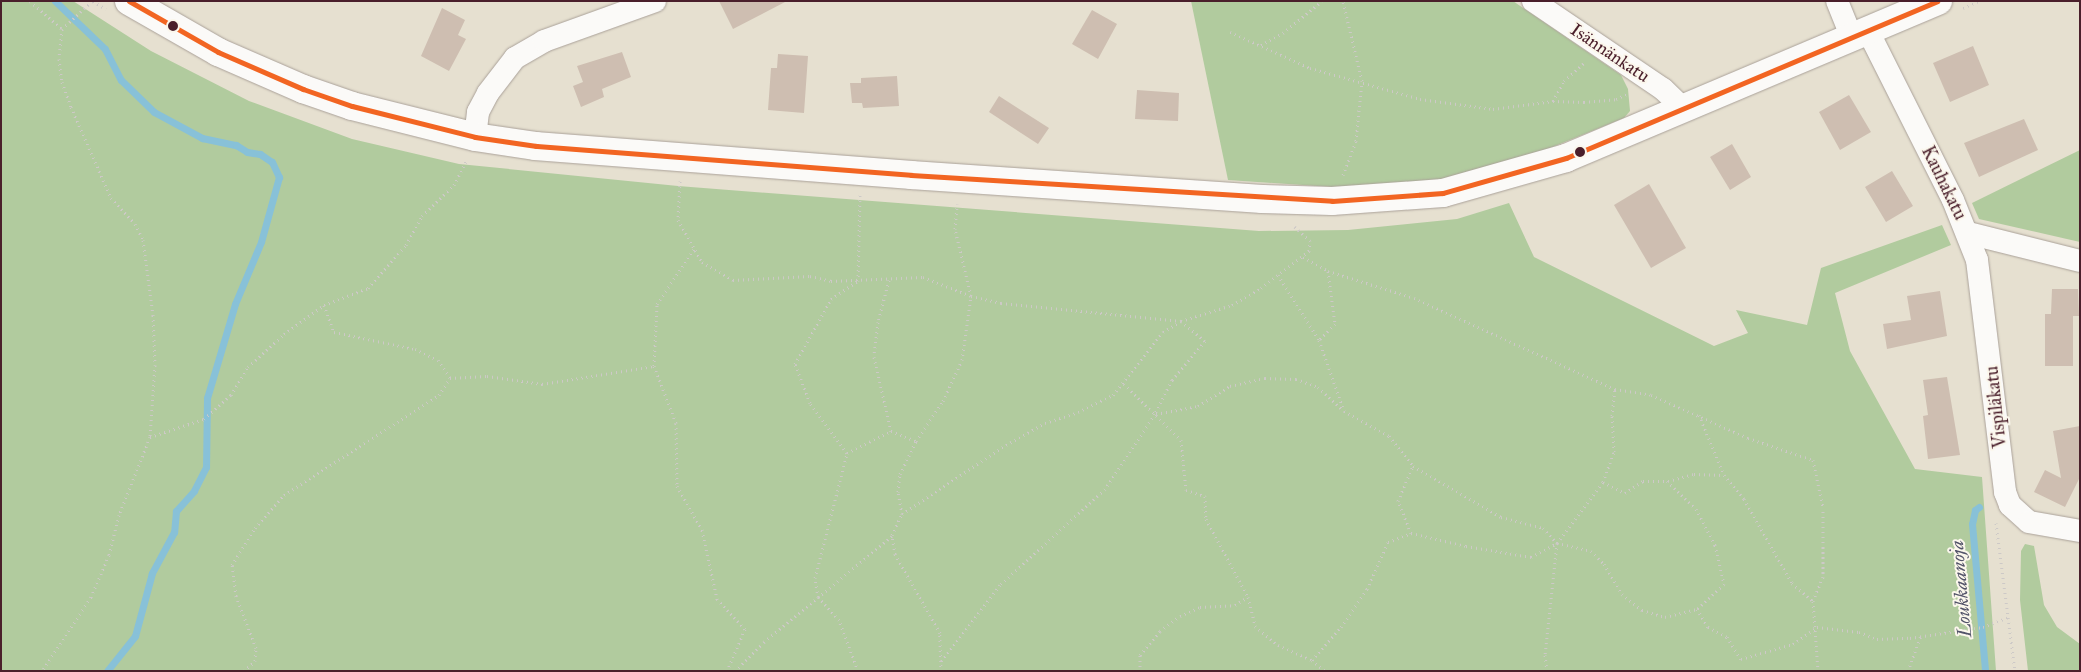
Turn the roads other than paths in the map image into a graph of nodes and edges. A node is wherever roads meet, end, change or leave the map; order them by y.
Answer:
1 (655, 1) edge
2 (1533, 1) edge
3 (1837, 1) edge
4 (119, 6) edge
5 (1946, 7) edge
6 (1860, 34) junction
7 (1684, 109) junction
8 (472, 145) junction
9 (1968, 233) junction
10 (2080, 261) edge
11 (2080, 531) edge

1 - 8 street
2 - 7 street, Isännänkatu
3 - 6 street, Kauhakatu
4 - 8 street
5 - 6 street
6 - 7 street
6 - 9 street, Kauhakatu
7 - 8 street
9 - 10 street, Kauhakatu
9 - 11 street, Vispiläkatu

